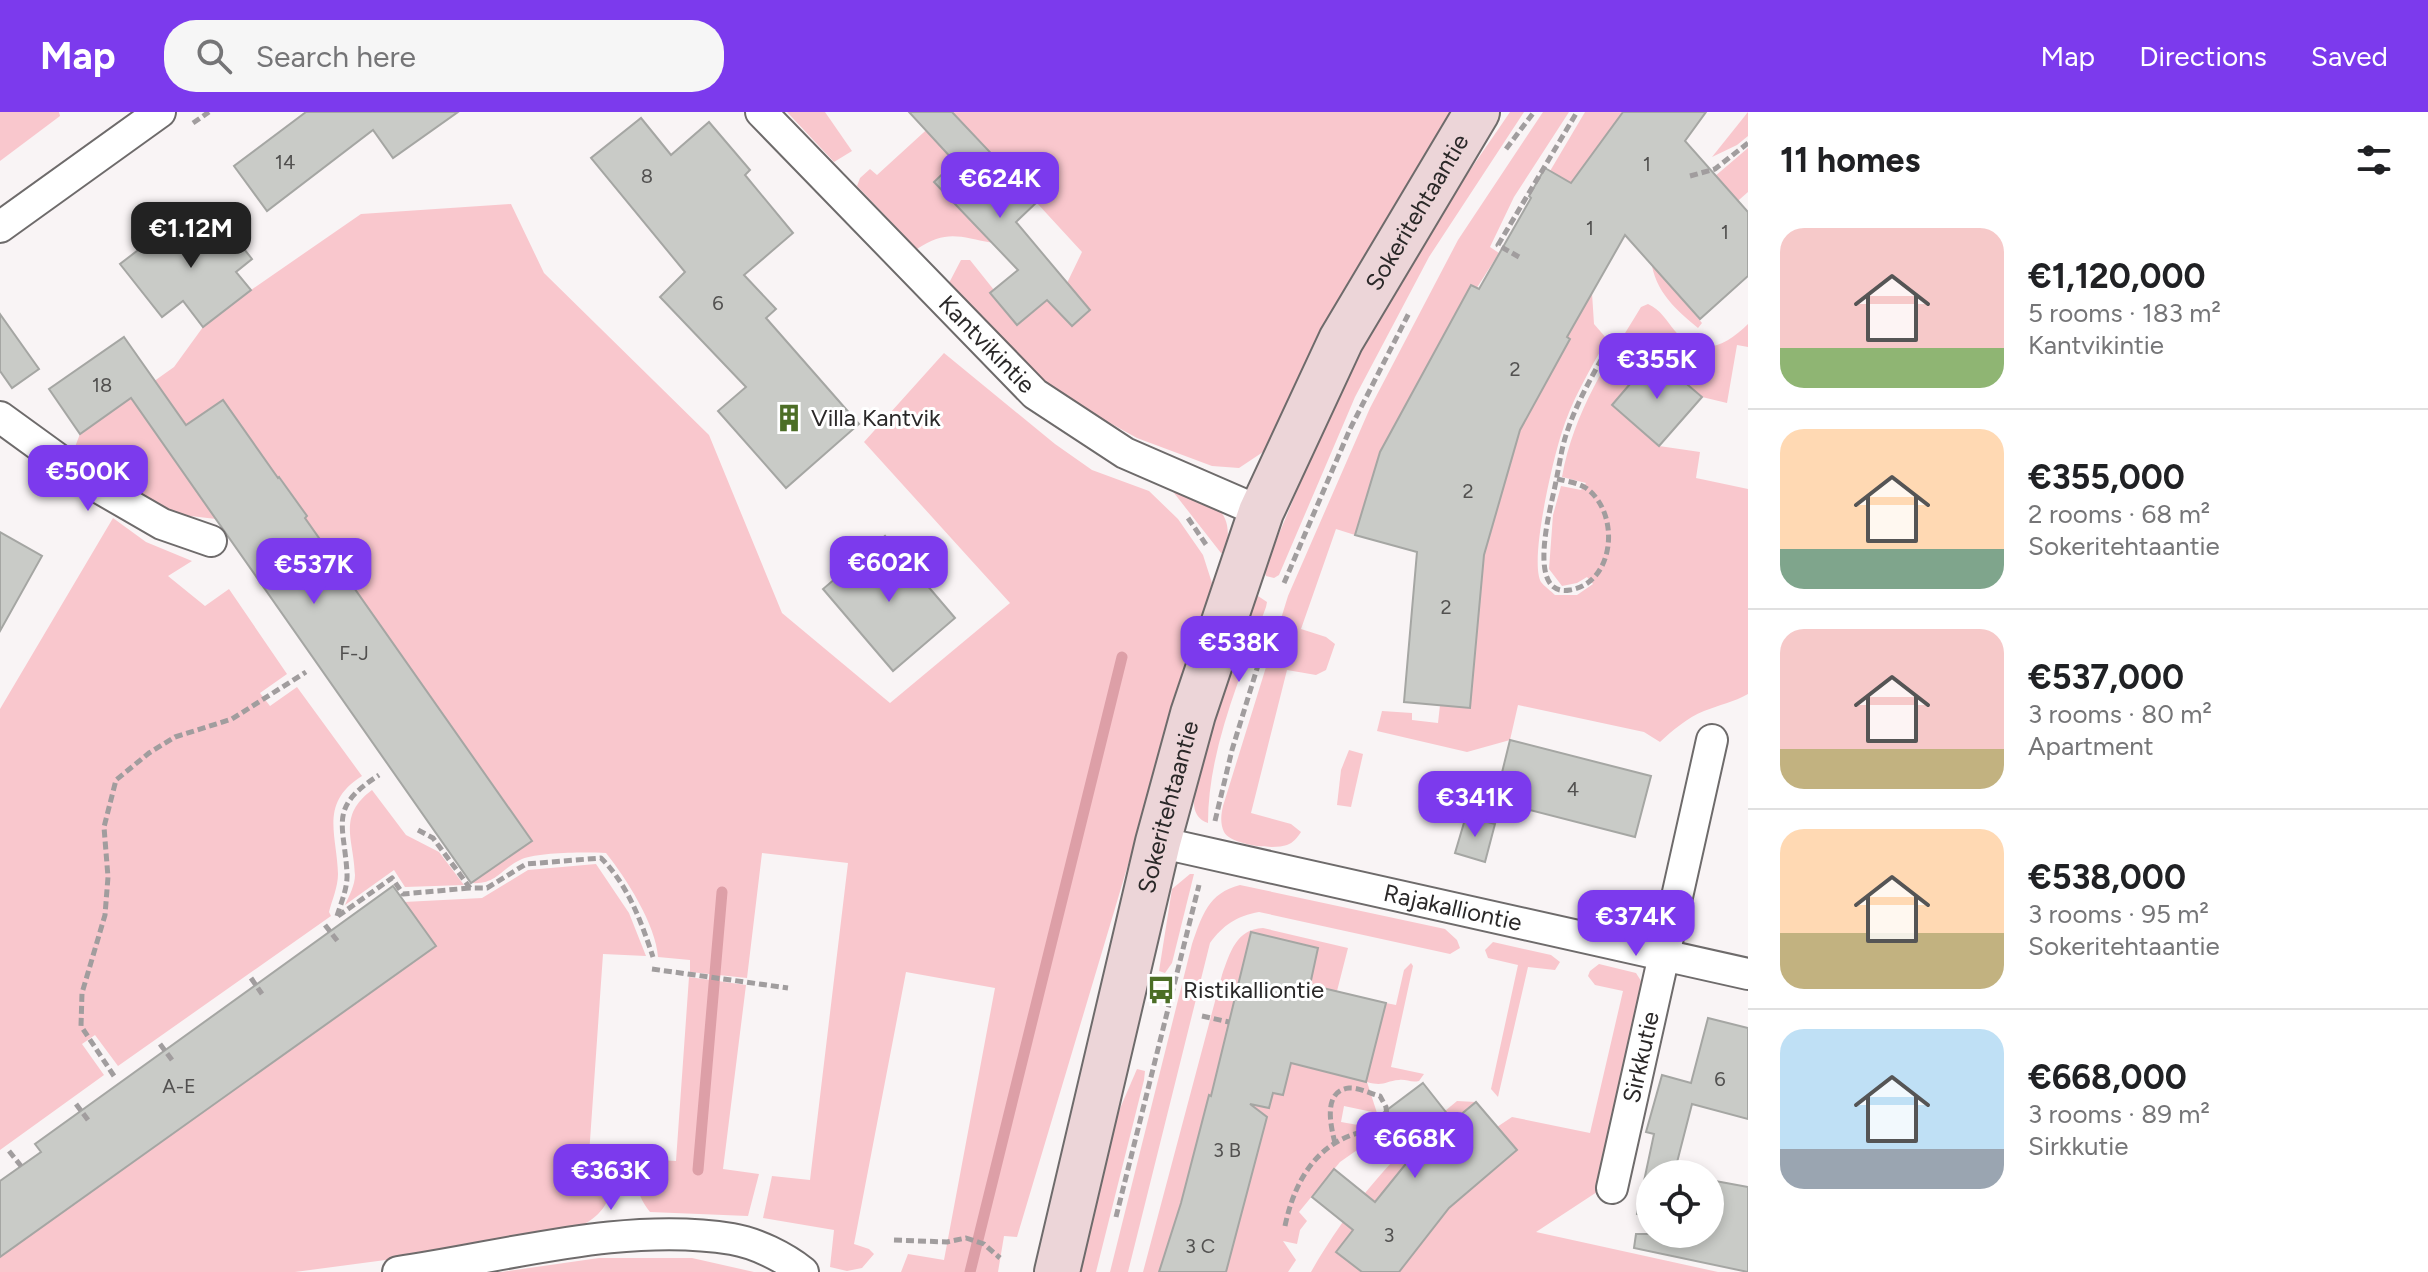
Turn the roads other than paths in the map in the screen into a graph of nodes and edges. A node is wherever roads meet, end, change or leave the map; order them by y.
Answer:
1 (160, 112) edge
2 (761, 112) edge
3 (1477, 112) edge
4 (0, 227) edge
5 (0, 417) edge
6 (1261, 512) junction
7 (211, 541) dead end
8 (1712, 740) dead end
9 (1158, 842) junction
10 (1664, 955) junction
11 (1748, 974) edge
12 (1612, 1188) dead end
13 (398, 1272) edge
14 (803, 1272) edge
15 (1057, 1272) edge

1 - 4 street
2 - 6 street, Kantvikintie
3 - 6 street, Sokeritehtaantie
5 - 7 street
6 - 9 street, Sokeritehtaantie
8 - 10 street, Sirkkutie
9 - 10 street, Rajakalliontie
9 - 15 street, Sokeritehtaantie
10 - 11 street, Rajakalliontie
10 - 12 street, Sirkkutie
13 - 14 street

